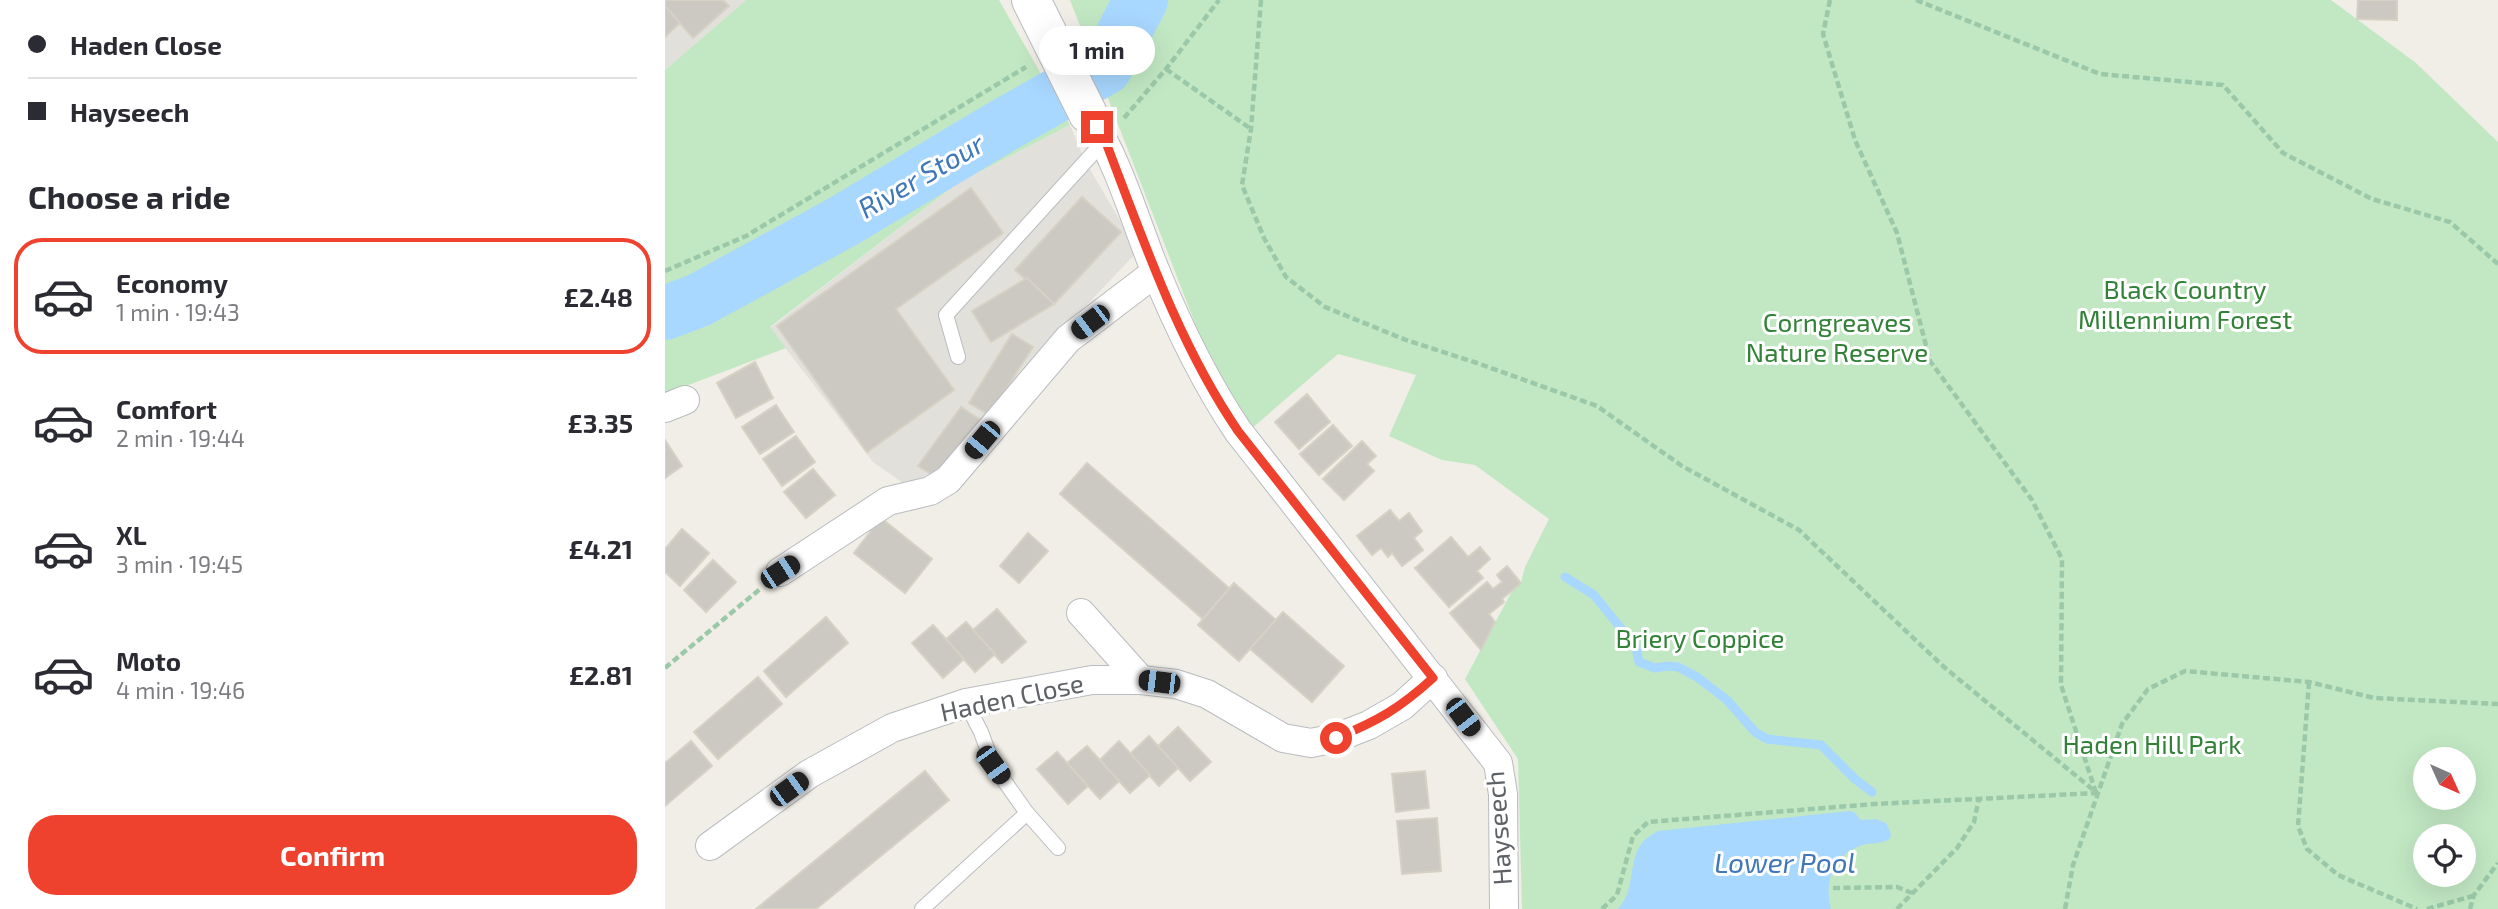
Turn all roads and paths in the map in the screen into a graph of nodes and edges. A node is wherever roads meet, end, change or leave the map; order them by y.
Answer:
1 (1031, 0) edge
2 (1219, 0) edge
3 (1261, 0) edge
4 (1830, 0) edge
5 (1916, 0) edge
6 (1057, 49) junction
7 (1166, 69) junction
8 (1097, 127) junction
9 (1251, 129) junction
10 (2498, 264) edge
11 (665, 271) edge
12 (1156, 272) junction
13 (958, 357) dead end
14 (780, 572) joint
15 (1081, 613) dead end
16 (665, 668) edge
17 (1433, 678) junction
18 (1141, 680) junction
19 (2309, 682) junction
20 (966, 703) junction
21 (2498, 704) edge
22 (2097, 793) junction
23 (1979, 798) junction
24 (1027, 813) junction
25 (710, 846) dead end
26 (1058, 848) dead end
27 (2498, 863) edge
28 (1833, 888) dead end
29 (1912, 893) junction
30 (2474, 895) junction
31 (922, 909) edge
32 (1504, 909) edge
33 (1602, 909) edge
34 (1897, 909) edge
35 (2065, 909) edge
36 (2417, 909) edge
37 (2427, 909) edge
38 (2470, 909) edge

1 - 6 street
2 - 7 path
3 - 9 path
4 - 22 path
5 - 10 path
6 - 8 street
6 - 11 path
7 - 8 path
7 - 9 path
8 - 12 street, Hayseech
8 - 13 lane
9 - 22 path
12 - 14 street
12 - 17 street, Hayseech
14 - 16 path
15 - 18 street, Haden Close
17 - 18 street, Haden Close
17 - 32 street, Hayseech
18 - 20 street, Haden Close
19 - 21 path
19 - 22 path
19 - 36 path
20 - 24 lane
20 - 25 street, Haden Close
22 - 23 path
22 - 35 path
23 - 29 path
23 - 33 path
24 - 26 lane
24 - 31 lane
27 - 30 path
28 - 29 path
29 - 34 path
30 - 37 path
30 - 38 path

